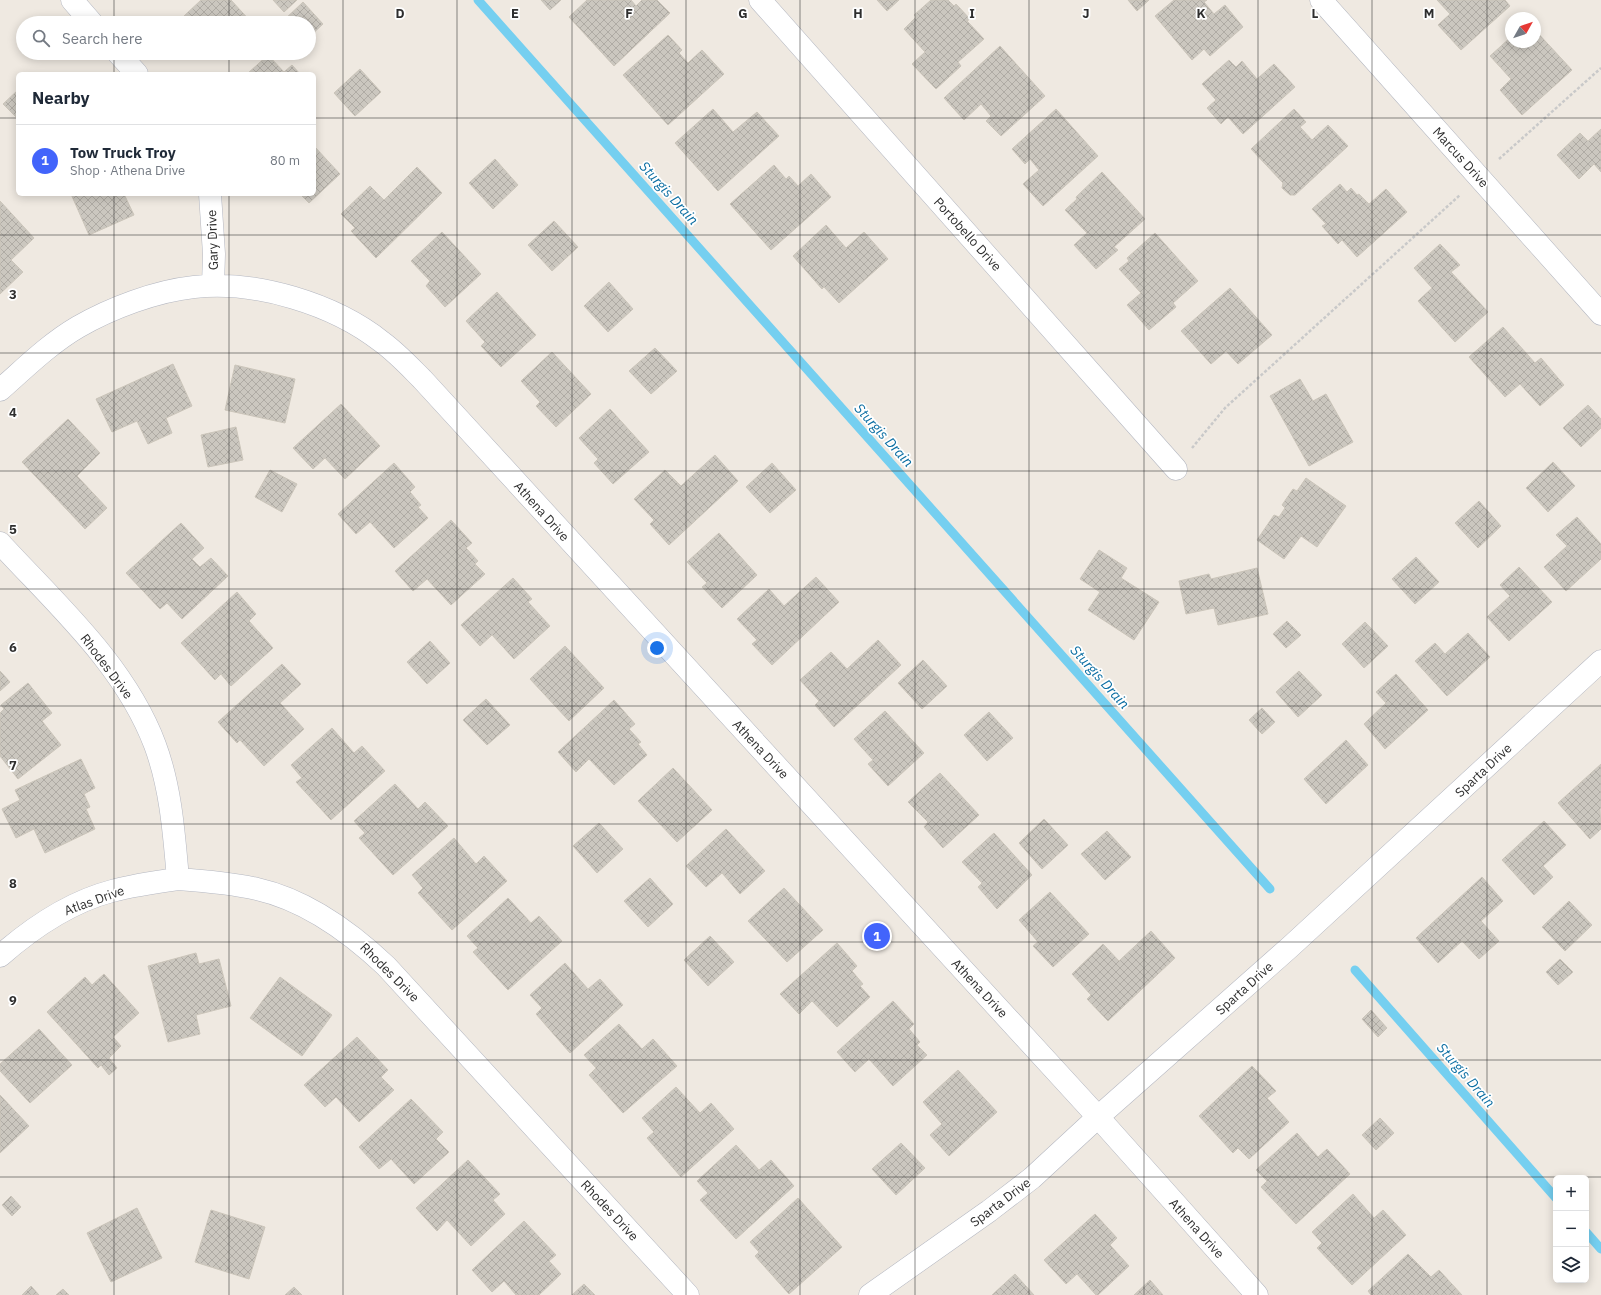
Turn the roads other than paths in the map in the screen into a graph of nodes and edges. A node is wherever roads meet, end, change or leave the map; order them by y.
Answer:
1 (72, 0) edge
2 (760, 0) edge
3 (1321, 0) edge
4 (86, 16) edge
5 (124, 60) edge
6 (135, 72) edge
7 (210, 196) edge
8 (213, 286) junction
9 (1601, 314) edge
10 (0, 390) edge
11 (1176, 469) road end
12 (0, 542) edge
13 (1601, 661) edge
14 (178, 879) junction
15 (0, 956) edge
16 (1098, 1117) junction
17 (688, 1295) edge
18 (870, 1295) edge
19 (1257, 1295) edge

1 - 4 street
2 - 11 street, Portobello Drive
3 - 9 street, Marcus Drive
5 - 6 street
7 - 8 street, Gary Drive
8 - 10 street, Athena Drive
8 - 16 street, Athena Drive
12 - 14 street, Rhodes Drive
13 - 16 street, Sparta Drive
14 - 15 street, Atlas Drive
14 - 17 street, Rhodes Drive
16 - 18 street, Sparta Drive
16 - 19 street, Athena Drive

